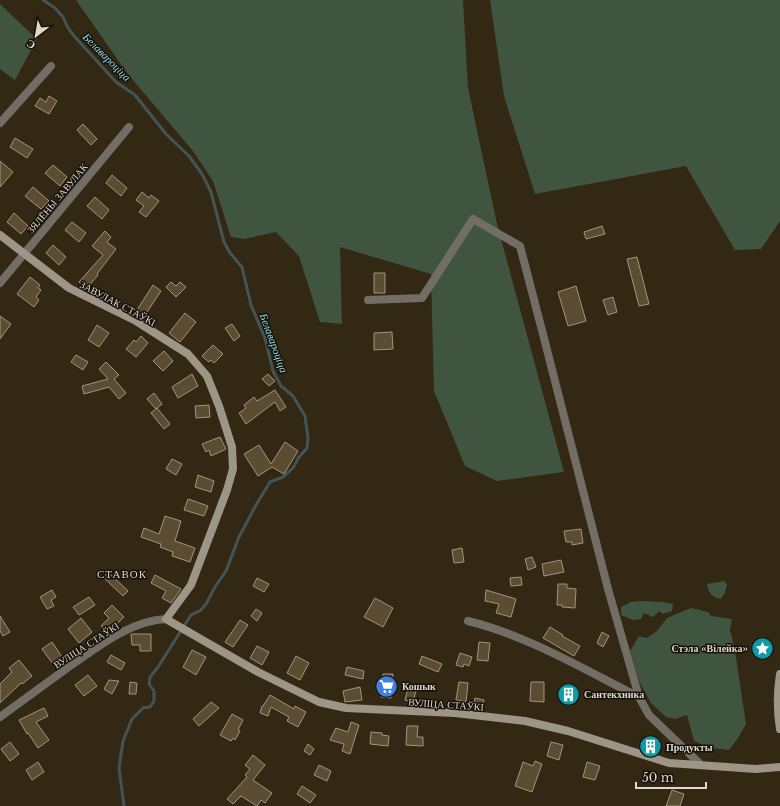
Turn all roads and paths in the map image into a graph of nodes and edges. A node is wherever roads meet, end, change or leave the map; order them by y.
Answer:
1 (51, 66) dead end
2 (0, 123) edge
3 (129, 127) dead end
4 (0, 235) edge
5 (24, 253) junction
6 (0, 283) edge
7 (368, 300) dead end
8 (169, 621) junction
9 (468, 621) dead end
10 (780, 674) edge
11 (639, 697) junction
12 (0, 717) edge
13 (780, 729) edge
14 (700, 764) junction
15 (780, 767) edge

1 - 2 street
3 - 5 street, ЗЯЛЁНЫ ЗАВУЛАК
4 - 5 street, ЗАВУЛАК СТАЎКІ
5 - 6 street, ЗЯЛЁНЫ ЗАВУЛАК
5 - 8 street, ЗАВУЛАК СТАЎКІ
7 - 11 street
8 - 12 street, ВУЛІЦА СТАЎКІ
8 - 14 street, ВУЛІЦА СТАЎКІ
9 - 11 street
10 - 13 street
11 - 14 street
14 - 15 street, ВУЛІЦА СТАЎКІ

